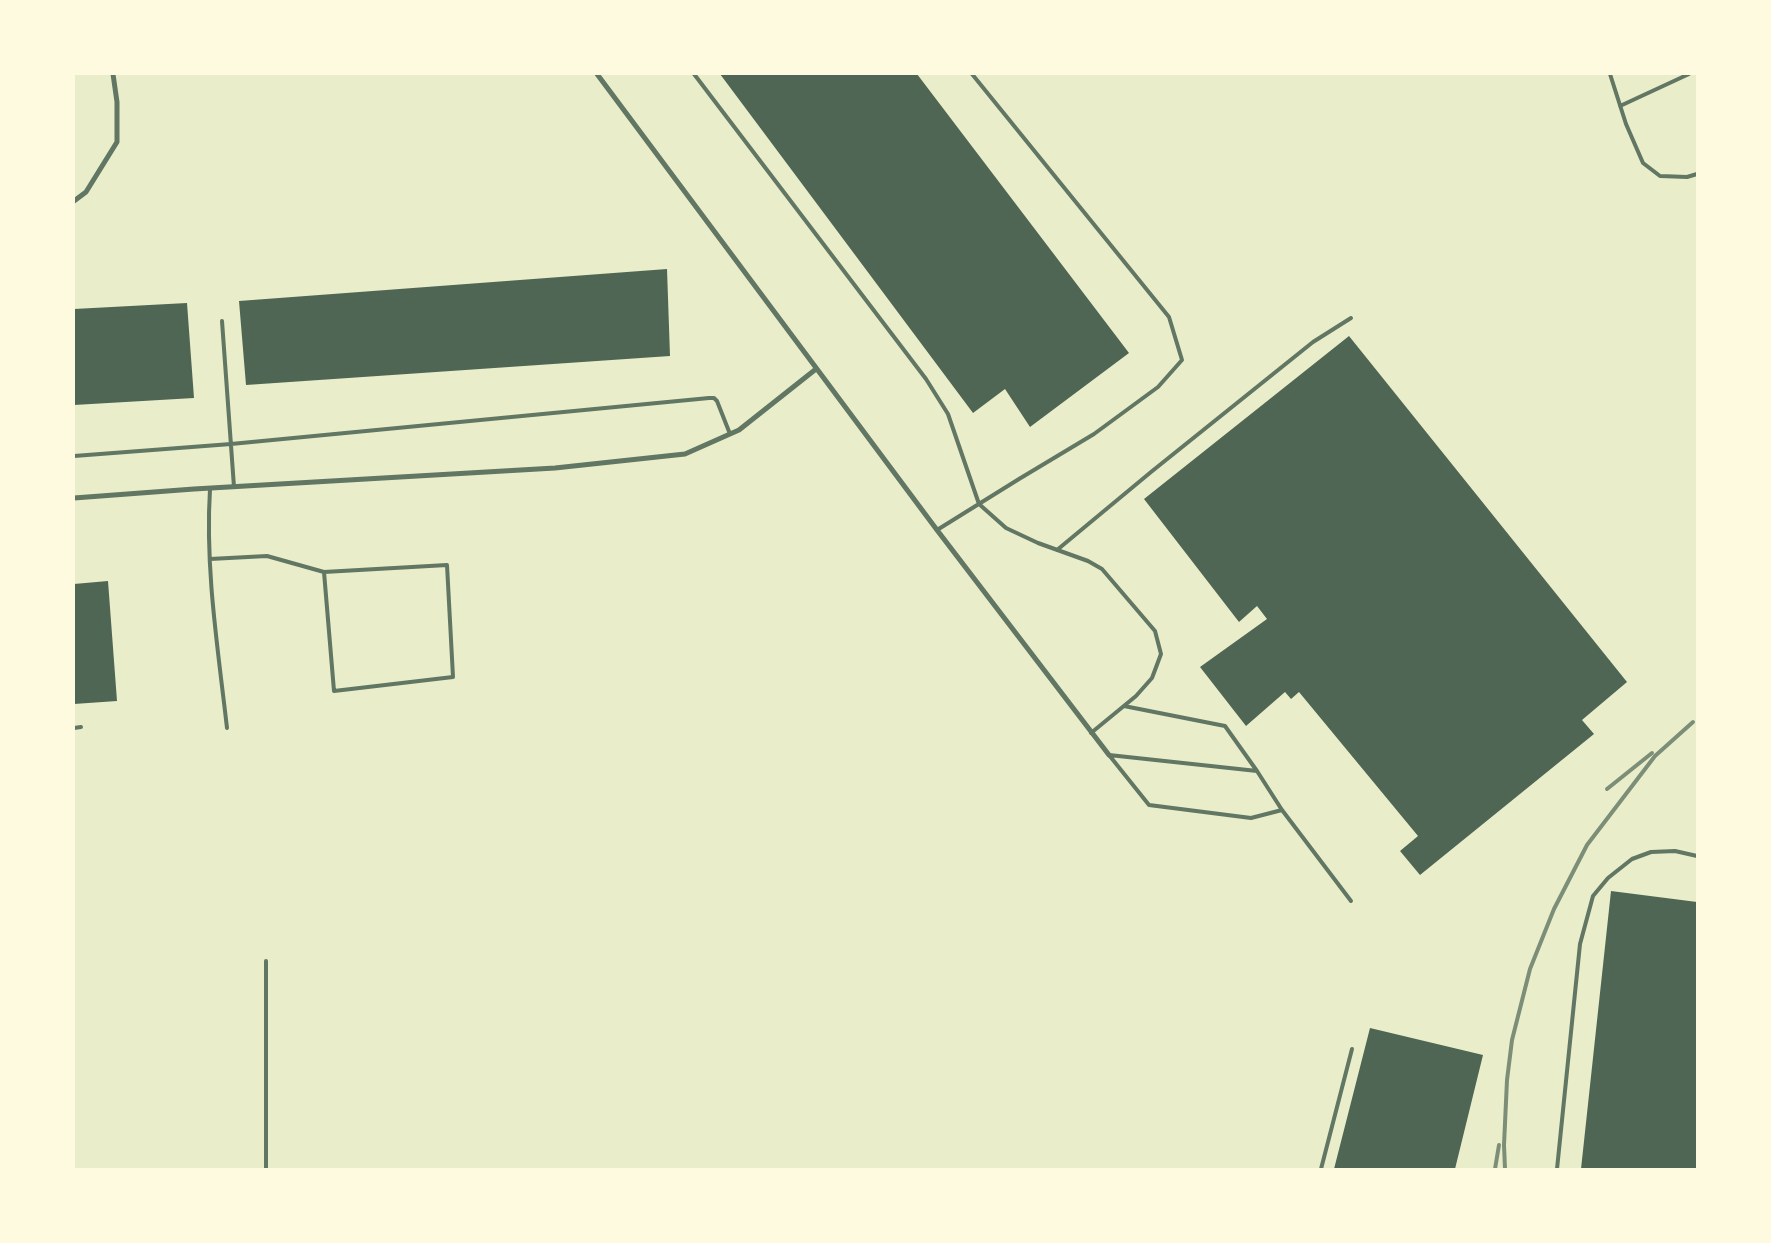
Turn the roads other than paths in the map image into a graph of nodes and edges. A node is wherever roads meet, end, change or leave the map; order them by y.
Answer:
1 (113, 74) edge
2 (597, 74) edge
3 (694, 74) edge
4 (972, 74) edge
5 (1610, 74) edge
6 (1689, 74) edge
7 (1620, 106) junction
8 (1697, 174) edge
9 (74, 201) edge
10 (1351, 318) dead end
11 (222, 321) dead end
12 (816, 368) junction
13 (730, 434) junction
14 (230, 444) junction
15 (74, 456) edge
16 (234, 487) junction
17 (210, 489) junction
18 (74, 498) edge
19 (979, 504) junction
20 (937, 530) junction
21 (1057, 550) junction
22 (210, 559) junction
23 (324, 572) junction
24 (1124, 706) junction
25 (81, 727) dead end
26 (74, 728) edge
27 (227, 728) dead end
28 (1091, 733) junction
29 (1109, 755) junction
30 (1258, 771) junction
31 (1282, 810) junction
32 (1697, 856) edge
33 (1352, 901) dead end
34 (266, 961) dead end
35 (1352, 1049) dead end
36 (266, 1169) edge
37 (1321, 1169) edge
38 (1557, 1169) edge

1 - 9 street
2 - 12 street
3 - 19 lane
4 - 19 lane
5 - 7 lane
6 - 7 lane
7 - 8 lane
10 - 21 lane
11 - 14 lane
12 - 13 street
12 - 20 street
13 - 14 lane
13 - 16 street
14 - 15 lane
14 - 16 lane
16 - 17 street
17 - 18 street
17 - 22 lane
19 - 20 lane
19 - 21 lane
20 - 28 street
21 - 24 lane
22 - 23 lane
22 - 27 lane
23 - 23 lane
24 - 28 lane
24 - 30 lane
25 - 26 lane
28 - 29 street
29 - 30 lane
29 - 31 lane
30 - 31 lane
31 - 33 lane
32 - 38 lane
34 - 36 lane
35 - 37 lane

